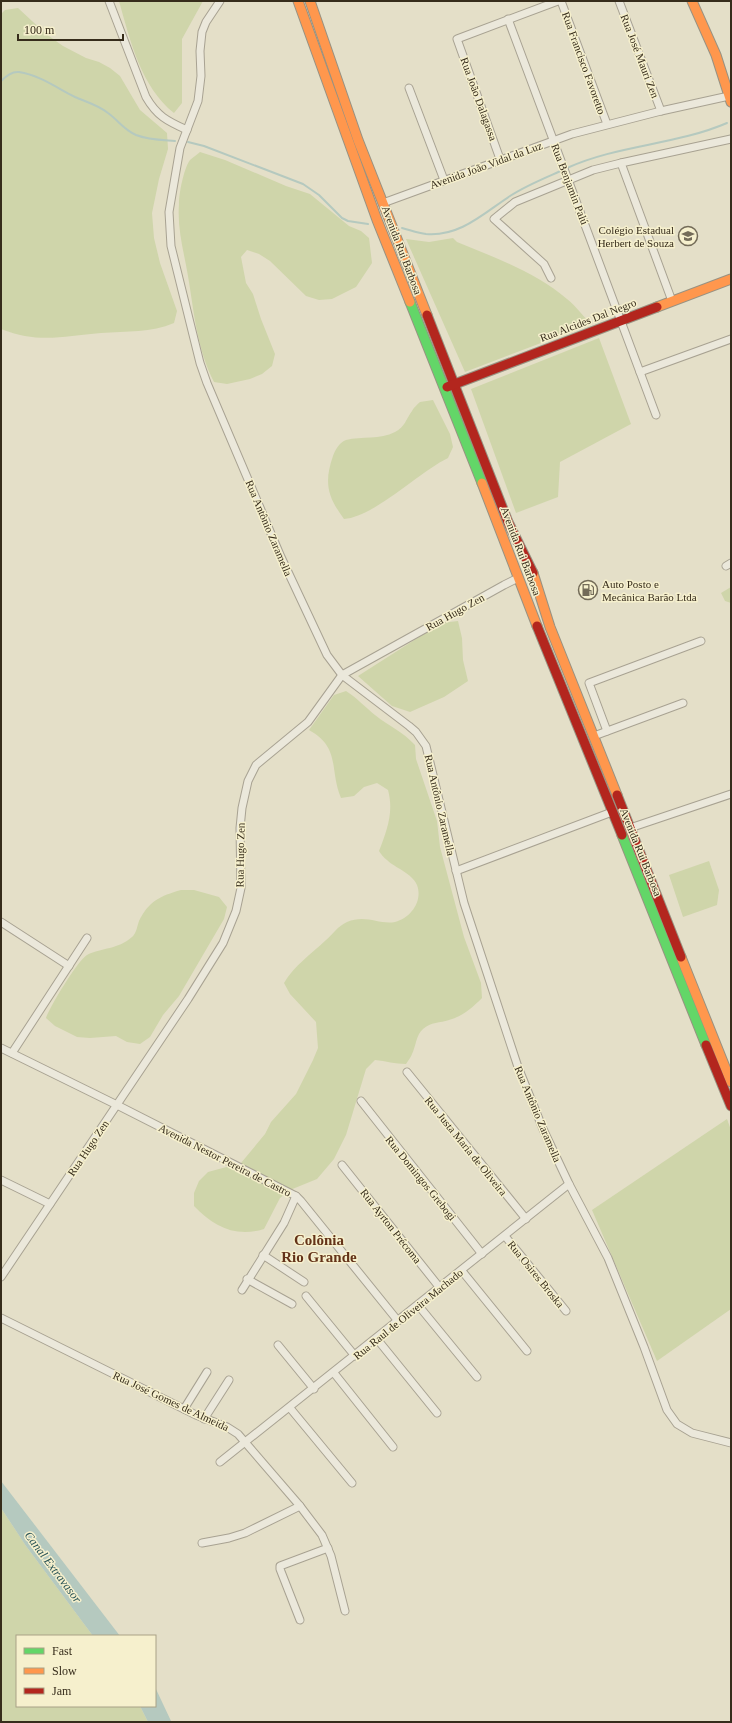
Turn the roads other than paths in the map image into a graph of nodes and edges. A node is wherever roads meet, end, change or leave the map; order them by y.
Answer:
1 (109, 1) edge
2 (220, 1) edge
3 (298, 1) edge
4 (310, 1) edge
5 (559, 1) edge
6 (619, 1) edge
7 (692, 1) edge
8 (508, 20) junction
9 (409, 88) dead end
10 (730, 98) edge
11 (661, 111) junction
12 (606, 124) junction
13 (187, 130) junction
14 (731, 139) edge
15 (553, 140) junction
16 (500, 159) junction
17 (621, 163) junction
18 (568, 178) junction
19 (444, 180) junction
20 (383, 203) junction
21 (551, 278) dead end
22 (731, 279) edge
23 (672, 301) junction
24 (621, 320) junction
25 (731, 339) edge
26 (640, 372) junction
27 (454, 384) junction
28 (444, 388) junction
29 (656, 415) dead end
30 (533, 572) junction
31 (518, 577) junction
32 (702, 641) dead end
33 (342, 675) junction
34 (683, 703) dead end
35 (607, 731) junction
36 (594, 736) junction
37 (731, 794) edge
38 (612, 812) junction
39 (630, 828) junction
40 (456, 871) junction
41 (1, 922) edge
42 (87, 938) dead end
43 (69, 966) junction
44 (1, 1048) edge
45 (12, 1053) junction
46 (407, 1072) dead end
47 (731, 1082) edge
48 (361, 1101) dead end
49 (117, 1105) junction
50 (731, 1106) edge
51 (342, 1165) dead end
52 (1, 1180) edge
53 (569, 1184) junction
54 (296, 1196) junction
55 (50, 1204) junction
56 (526, 1219) junction
57 (505, 1236) junction
58 (482, 1254) junction
59 (263, 1255) junction
60 (462, 1270) junction
61 (1, 1277) edge
62 (247, 1279) junction
63 (304, 1282) dead end
64 (440, 1288) junction
65 (242, 1290) dead end
66 (306, 1296) dead end
67 (292, 1304) dead end
68 (418, 1305) junction
69 (566, 1312) dead end
70 (1, 1318) edge
71 (398, 1321) junction
72 (376, 1338) junction
73 (278, 1345) dead end
74 (526, 1351) dead end
75 (355, 1356) junction
76 (207, 1372) dead end
77 (334, 1373) junction
78 (476, 1377) dead end
79 (229, 1380) dead end
80 (314, 1388) junction
81 (290, 1408) junction
82 (184, 1409) junction
83 (437, 1413) dead end
84 (204, 1419) junction
85 (246, 1443) junction
86 (731, 1443) edge
87 (393, 1447) dead end
88 (220, 1462) dead end
89 (352, 1484) dead end
90 (300, 1506) junction
91 (202, 1543) dead end
92 (328, 1548) junction
93 (345, 1611) dead end
94 (300, 1620) dead end

1 - 13 street
2 - 13 street, Rua Antônio Zaramella
3 - 28 main road, Avenida Rui Barbosa
4 - 20 main road, Avenida Rui Barbosa
5 - 8 street
5 - 12 street, Rua Francisco Favoretto
6 - 11 street, Rua José Mauri Zen
7 - 10 main road
8 - 15 street, Rua Benjamin Palú
8 - 16 street, Rua João Dalagassa
9 - 19 street
10 - 11 street, Avenida João Vidal da Luz
11 - 12 street, Avenida João Vidal da Luz
12 - 15 street, Avenida João Vidal da Luz
13 - 33 street, Rua Antônio Zaramella
14 - 17 street
15 - 16 street, Avenida João Vidal da Luz
15 - 18 street, Rua Benjamin Palú
16 - 19 street, Avenida João Vidal da Luz
17 - 18 street
17 - 23 street
18 - 21 street
18 - 24 street, Rua Benjamin Palú
19 - 20 street, Avenida João Vidal da Luz
20 - 27 main road, Avenida Rui Barbosa
22 - 23 main road, Rua Alcides Dal Negro
23 - 24 main road, Rua Alcides Dal Negro
24 - 26 street, Rua Benjamin Palú
24 - 27 main road, Rua Alcides Dal Negro
25 - 26 street
26 - 29 street, Rua Benjamin Palú
27 - 28 main road, Rua Alcides Dal Negro
27 - 30 main road, Avenida Rui Barbosa
28 - 31 main road, Avenida Rui Barbosa
30 - 31 main road
30 - 31 main road
30 - 36 main road, Avenida Rui Barbosa
31 - 33 street, Rua Hugo Zen
31 - 38 main road, Avenida Rui Barbosa
32 - 35 street
33 - 40 street, Rua Antônio Zaramella
33 - 49 street, Rua Hugo Zen
34 - 35 street
35 - 36 street
36 - 39 main road, Avenida Rui Barbosa
37 - 39 street
38 - 40 street
38 - 50 main road, Avenida Rui Barbosa
39 - 47 main road, Avenida Rui Barbosa
40 - 53 street, Rua Antônio Zaramella
41 - 43 street
42 - 43 street
43 - 45 street
44 - 45 street, Avenida Nestor Pereira de Castro
45 - 49 street, Avenida Nestor Pereira de Castro
46 - 56 street, Rua Justa Maria de Oliveira
48 - 58 street, Rua Domingos Grebogi
49 - 54 street, Avenida Nestor Pereira de Castro
49 - 55 street, Rua Hugo Zen
51 - 64 street, Rua Ayrton Précoma
52 - 55 street
53 - 56 street, Rua Raul de Oliveira Machado
53 - 86 street, Rua Antônio Zaramella
54 - 59 street
54 - 71 street, Avenida Nestor Pereira de Castro
55 - 61 street, Rua Hugo Zen
56 - 57 street, Rua Raul de Oliveira Machado
57 - 58 street, Rua Raul de Oliveira Machado
57 - 69 street, Rua Osires Broska
58 - 60 street, Rua Raul de Oliveira Machado
59 - 62 street
59 - 63 street
60 - 64 street, Rua Raul de Oliveira Machado
60 - 74 street
62 - 65 street
62 - 67 street
64 - 68 street, Rua Raul de Oliveira Machado
66 - 75 street
68 - 71 street, Rua Raul de Oliveira Machado
68 - 78 street
70 - 82 street, Rua José Gomes de Almeida
71 - 72 street, Rua Raul de Oliveira Machado
72 - 75 street, Rua Raul de Oliveira Machado
72 - 83 street
73 - 80 street
75 - 77 street, Rua Raul de Oliveira Machado
76 - 82 street
77 - 80 street, Rua Raul de Oliveira Machado
77 - 87 street
79 - 84 street
80 - 81 street, Rua Raul de Oliveira Machado
81 - 85 street, Rua Raul de Oliveira Machado
81 - 89 street
82 - 84 street, Rua José Gomes de Almeida
84 - 85 street, Rua José Gomes de Almeida
85 - 88 street, Rua Raul de Oliveira Machado
85 - 90 street, Rua José Gomes de Almeida
90 - 91 street
90 - 92 street, Rua José Gomes de Almeida
92 - 93 street, Rua José Gomes de Almeida
92 - 94 street

